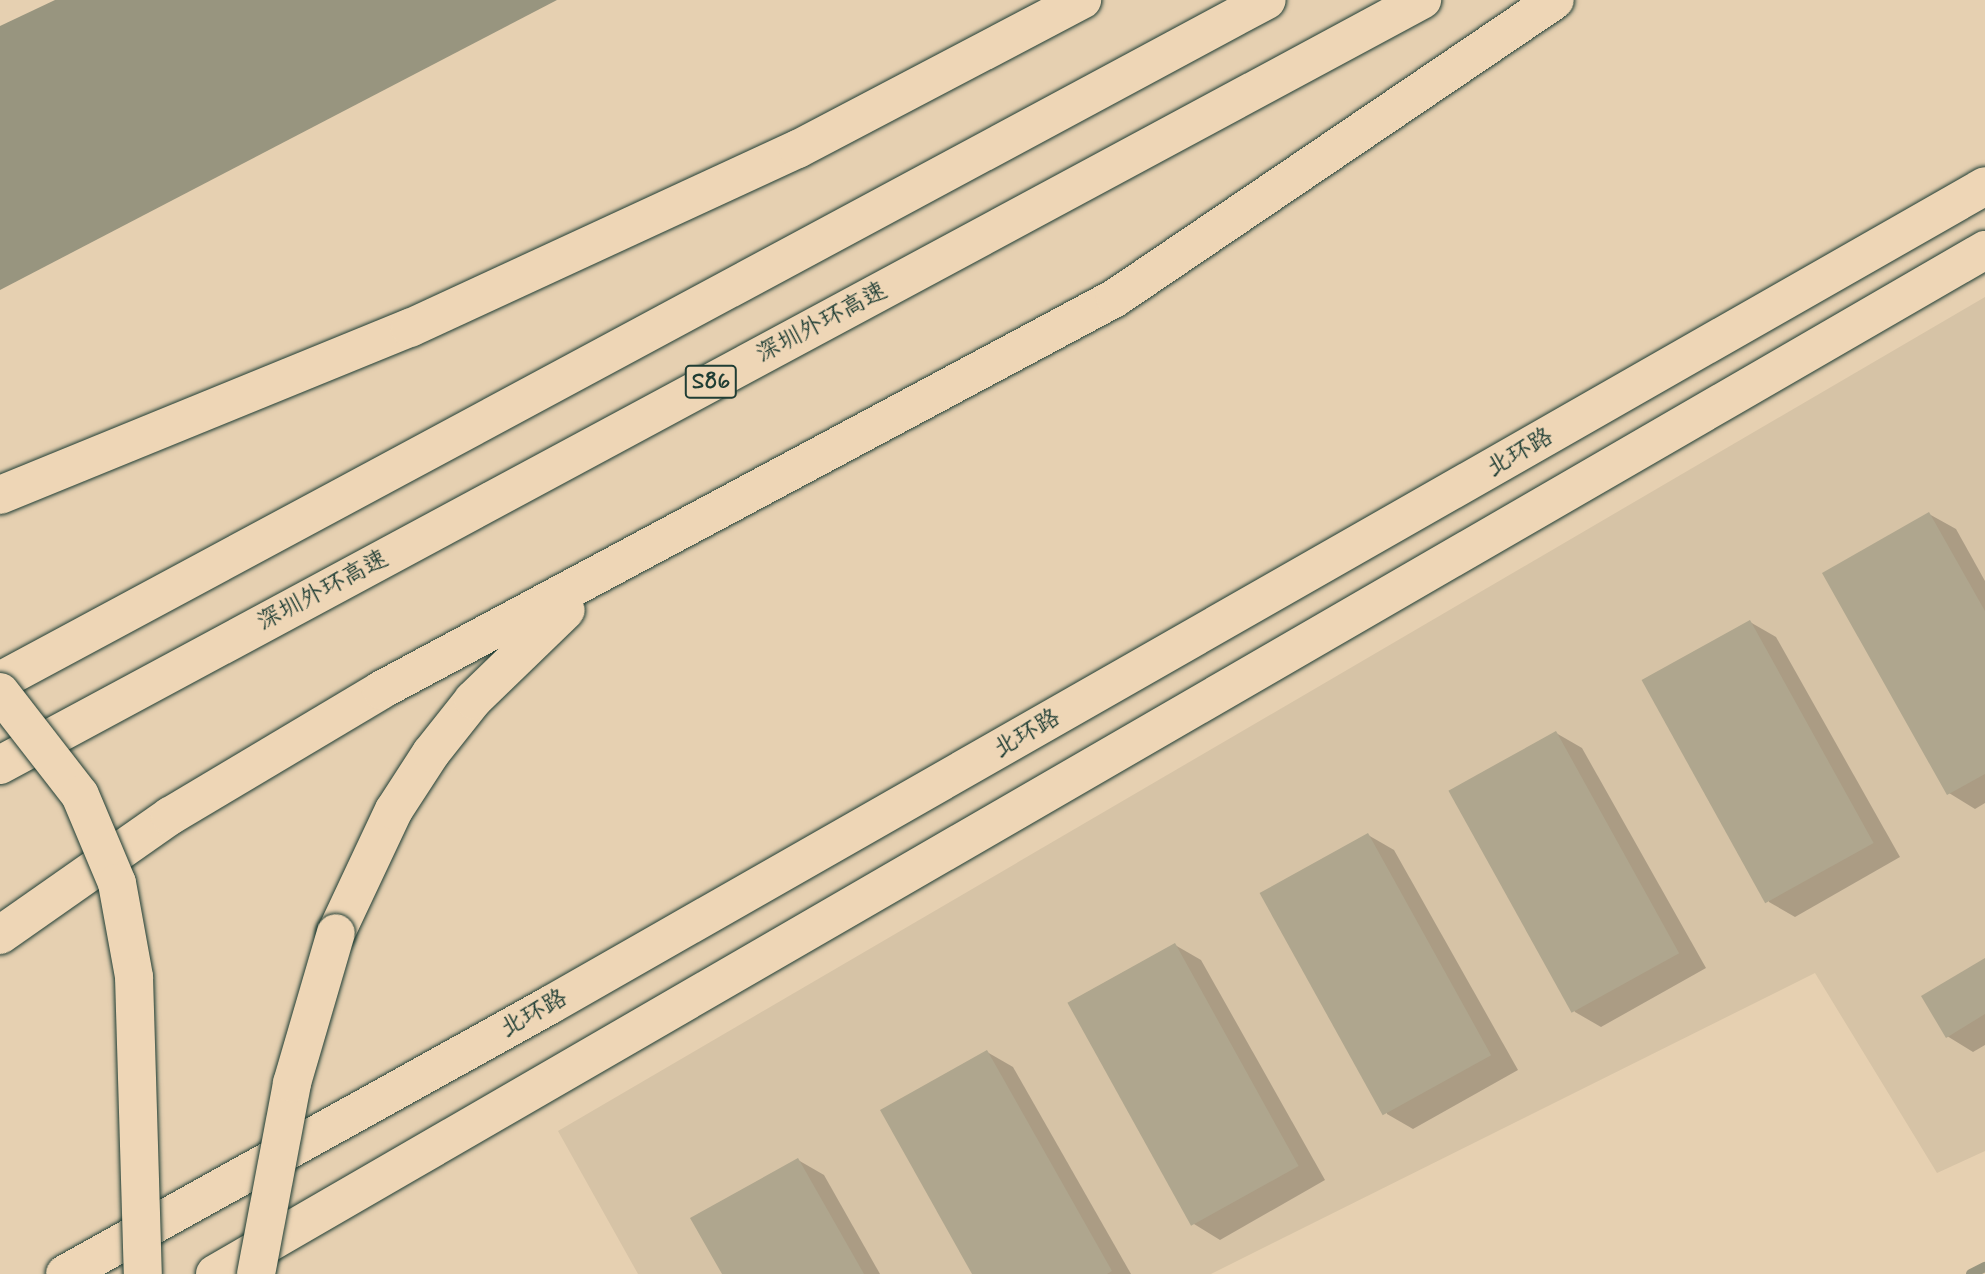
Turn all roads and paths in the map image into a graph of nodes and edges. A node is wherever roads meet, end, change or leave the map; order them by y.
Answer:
1 (1082, 0) edge
2 (1267, 0) edge
3 (1422, 0) edge
4 (1555, 0) edge
5 (1985, 186) edge
6 (1985, 250) edge
7 (5, 492) edge
8 (684, 531) junction
9 (0, 681) edge
10 (0, 692) edge
11 (0, 765) edge
12 (0, 935) edge
13 (65, 1274) edge
14 (143, 1274) edge
15 (215, 1274) edge
16 (256, 1274) edge

1 - 7 main road
2 - 9 main road
3 - 11 main road, 深圳外环高速 / S86
4 - 8 main road
5 - 13 main road, 北环路
6 - 15 main road
8 - 12 main road
8 - 16 main road, bridge
10 - 14 main road, bridge

